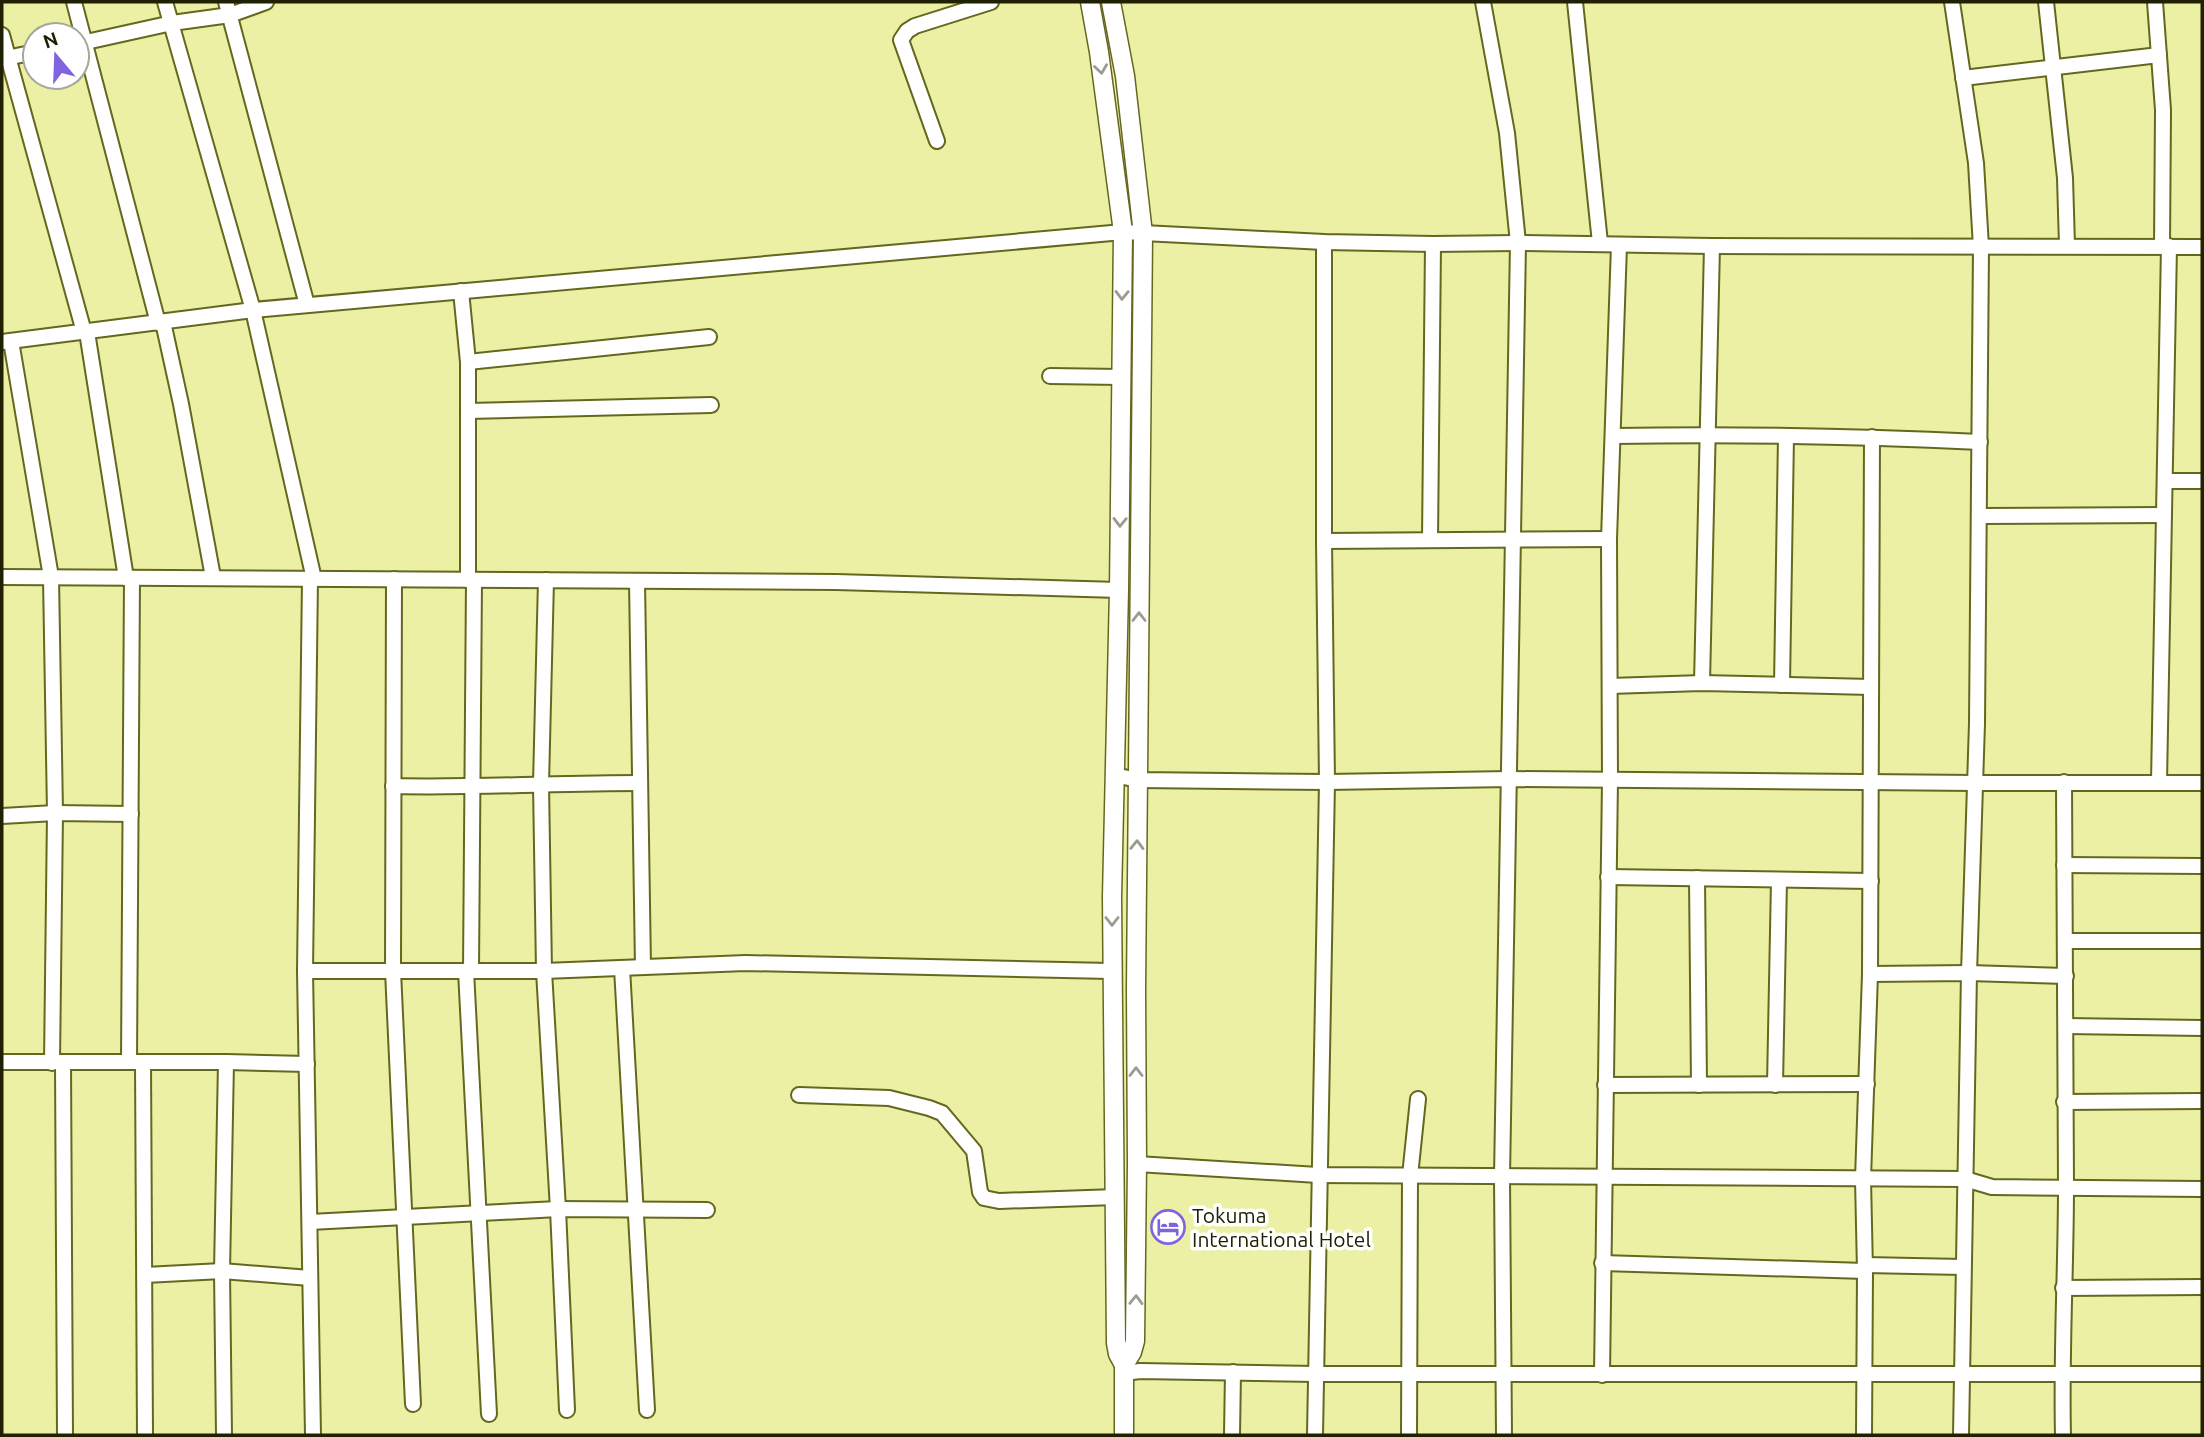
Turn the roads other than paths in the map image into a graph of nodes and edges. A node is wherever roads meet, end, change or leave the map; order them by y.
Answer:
1 (74, 2) edge
2 (165, 2) edge
3 (266, 2) edge
4 (991, 2) edge
5 (1090, 2) edge
6 (1111, 2) edge
7 (1483, 2) edge
8 (1575, 2) edge
9 (1952, 2) edge
10 (2046, 2) edge
11 (2155, 2) edge
12 (228, 8) edge
13 (77, 21) edge
14 (172, 23) junction
15 (2, 35) edge
16 (91, 41) edge
17 (2159, 55) junction
18 (5, 58) edge
19 (2052, 69) junction
20 (91, 78) edge
21 (1964, 78) junction
22 (937, 141) dead end
23 (1124, 232) junction
24 (1143, 234) junction
25 (1324, 242) junction
26 (1518, 243) junction
27 (1600, 243) junction
28 (1433, 244) junction
29 (1619, 245) junction
30 (1712, 246) junction
31 (2067, 246) junction
32 (2165, 246) junction
33 (1981, 247) junction
34 (2202, 247) edge
35 (461, 291) junction
36 (307, 305) junction
37 (253, 310) junction
38 (160, 322) junction
39 (85, 332) junction
40 (709, 337) dead end
41 (5, 339) edge
42 (468, 362) junction
43 (1050, 376) dead end
44 (1121, 377) junction
45 (711, 405) dead end
46 (468, 411) junction
47 (1707, 434) junction
48 (1613, 436) junction
49 (1786, 436) junction
50 (1872, 437) junction
51 (1980, 442) junction
52 (2165, 481) junction
53 (2202, 481) edge
54 (2164, 515) junction
55 (1979, 516) junction
56 (1609, 539) junction
57 (1430, 540) junction
58 (1514, 540) junction
59 (1324, 541) junction
60 (2, 577) edge
61 (51, 577) junction
62 (213, 577) junction
63 (129, 578) junction
64 (312, 579) junction
65 (394, 579) junction
66 (471, 580) junction
67 (545, 580) junction
68 (637, 581) junction
69 (1119, 590) junction
70 (1702, 683) junction
71 (1782, 685) junction
72 (1610, 686) junction
73 (1871, 687) junction
74 (1114, 775) junction
75 (1510, 779) junction
76 (1138, 780) junction
77 (1610, 780) junction
78 (1871, 781) junction
79 (1327, 782) junction
80 (2064, 782) junction
81 (2160, 782) junction
82 (639, 783) junction
83 (1976, 783) junction
84 (2202, 783) edge
85 (541, 784) junction
86 (393, 786) junction
87 (471, 788) junction
88 (55, 813) junction
89 (131, 814) junction
90 (2, 816) edge
91 (2064, 865) junction
92 (2202, 866) edge
93 (1608, 877) junction
94 (1696, 877) junction
95 (1779, 880) junction
96 (1871, 881) junction
97 (2066, 941) junction
98 (2202, 942) edge
99 (622, 968) junction
100 (643, 968) junction
101 (305, 971) junction
102 (393, 971) junction
103 (468, 971) junction
104 (544, 971) junction
105 (1111, 971) junction
106 (1969, 972) junction
107 (1870, 974) junction
108 (2066, 976) junction
109 (2066, 1026) junction
110 (2202, 1028) edge
111 (2, 1062) edge
112 (136, 1062) junction
113 (226, 1062) junction
114 (58, 1063) junction
115 (307, 1064) junction
116 (1867, 1084) junction
117 (1605, 1085) junction
118 (1699, 1085) junction
119 (1775, 1085) junction
120 (799, 1095) dead end
121 (1418, 1099) dead end
122 (2202, 1101) edge
123 (2064, 1102) junction
124 (1137, 1164) junction
125 (1318, 1175) junction
126 (1410, 1176) junction
127 (1502, 1177) junction
128 (1603, 1177) junction
129 (1863, 1179) junction
130 (1965, 1180) junction
131 (2066, 1188) junction
132 (2202, 1189) edge
133 (1116, 1197) junction
134 (558, 1209) junction
135 (635, 1210) junction
136 (707, 1210) dead end
137 (479, 1212) junction
138 (403, 1217) junction
139 (310, 1222) junction
140 (1602, 1263) junction
141 (1964, 1267) junction
142 (1865, 1268) junction
143 (222, 1271) junction
144 (145, 1275) junction
145 (310, 1278) junction
146 (2202, 1287) edge
147 (2063, 1288) junction
148 (1124, 1369) junction
149 (1233, 1372) junction
150 (1961, 1373) junction
151 (2062, 1373) junction
152 (1315, 1374) junction
153 (1410, 1374) junction
154 (1504, 1374) junction
155 (2202, 1374) edge
156 (1602, 1375) junction
157 (1864, 1375) junction
158 (413, 1404) dead end
159 (567, 1410) dead end
160 (646, 1410) dead end
161 (489, 1414) dead end
162 (65, 1435) edge
163 (145, 1435) edge
164 (224, 1435) edge
165 (313, 1435) edge
166 (1124, 1435) edge
167 (1232, 1435) edge
168 (1315, 1435) edge
169 (1409, 1435) edge
170 (1504, 1435) edge
171 (1864, 1435) edge
172 (1961, 1435) edge
173 (2063, 1435) edge

1 - 13 street
2 - 14 street
3 - 12 street
4 - 22 street
5 -> 23 main road
6 - 24 main road
7 - 26 street
8 - 27 street
9 - 21 street
10 - 19 street
11 - 17 street
12 - 14 street
12 - 36 street
14 - 16 street
14 - 37 street
15 - 18 street
17 - 19 street
17 - 32 street
18 - 39 street
19 - 21 street
19 - 31 street
20 - 38 street
21 - 33 street
23 - 24 street
23 - 35 street
23 -> 44 main road
24 - 25 street
76 -> 24 main road
25 - 28 street
25 - 59 street
26 - 27 street
26 - 28 street
26 - 58 street
27 - 29 street
28 - 57 street
29 - 30 street
29 - 48 street
30 - 33 street
30 - 47 street
31 - 32 street
31 - 33 street
32 - 34 street
32 - 52 street
33 - 51 street
35 - 36 street
35 - 42 street
36 - 37 street
37 - 38 street
37 - 64 street
38 - 39 street
38 - 62 street
39 - 41 street
39 - 63 street
40 - 42 street
41 - 61 street
42 - 46 street
43 - 44 street
44 -> 69 main road
45 - 46 street
46 - 66 street
47 - 48 street
47 - 49 street
47 - 70 street
48 - 56 street
49 - 50 street
49 - 71 street
50 - 51 street
50 - 73 street
51 - 55 street
52 - 53 street
52 - 54 street
54 - 55 street
54 - 81 street
55 - 83 street
56 - 58 street
56 - 72 street
57 - 58 street
57 - 59 street
58 - 75 street
59 - 79 street
60 - 61 street
61 - 63 street
61 - 88 street
62 - 63 street
62 - 64 street
63 - 89 street
64 - 65 street
64 - 101 street
65 - 66 street
65 - 86 street
66 - 67 street
66 - 87 street
67 - 68 street
67 - 85 street
68 - 69 street
68 - 82 street
69 - 74 main road
70 - 71 street
70 - 72 street
71 - 73 street
72 - 77 street
73 - 78 street
74 - 76 street
74 -> 105 main road
75 - 77 street
75 - 79 street
75 - 127 street
76 - 79 street
124 -> 76 main road
77 - 78 street
77 - 93 street
78 - 83 street
78 - 96 street
79 - 125 street
80 - 81 street
80 - 83 street
80 - 91 street
81 - 84 street
82 - 85 street
82 - 100 street
83 - 106 street
85 - 87 street
85 - 104 street
86 - 87 street
86 - 102 street
87 - 103 street
88 - 89 street
88 - 90 street
88 - 114 street
89 - 112 street
91 - 92 street
91 - 97 street
93 - 94 street
93 - 117 street
94 - 95 street
94 - 118 street
95 - 96 street
95 - 119 street
96 - 107 street
97 - 98 street
97 - 108 street
99 - 100 street
99 - 104 street
99 - 135 street
100 - 105 street
101 - 102 street
101 - 115 street
102 - 103 street
102 - 138 street
103 - 104 street
103 - 137 street
104 - 134 street
105 - 133 main road
106 - 107 street
106 - 108 street
106 - 130 street
107 - 116 street
108 - 109 street
109 - 110 street
109 - 123 street
111 - 114 street
112 - 113 street
112 - 114 street
112 - 144 street
113 - 115 street
113 - 143 street
114 - 162 street
115 - 139 street
116 - 119 street
116 - 129 street
117 - 118 street
117 - 128 street
118 - 119 street
120 - 133 street
121 - 126 street
122 - 123 street
123 - 131 street
124 - 125 street
148 -> 124 main road
125 - 126 street
125 - 152 street
126 - 127 street
126 - 153 street
127 - 128 street
127 - 154 street
128 - 129 street
128 - 140 street
129 - 130 street
129 - 142 street
130 - 131 street
130 - 141 street
131 - 132 street
131 - 147 street
133 - 148 main road
134 - 135 street
134 - 137 street
134 - 159 street
135 - 136 street
135 - 160 street
137 - 138 street
137 - 161 street
138 - 139 street
138 - 158 street
139 - 145 street
140 - 142 street
140 - 156 street
141 - 142 street
141 - 150 street
142 - 157 street
143 - 144 street
143 - 145 street
143 - 164 street
144 - 163 street
145 - 165 street
146 - 147 street
147 - 151 street
148 - 149 street
148 - 166 main road
149 - 152 street
149 - 167 street
150 - 151 street
150 - 157 street
150 - 172 street
151 - 155 street
151 - 173 street
152 - 153 street
152 - 168 street
153 - 154 street
153 - 169 street
154 - 156 street
154 - 170 street
156 - 157 street
157 - 171 street

